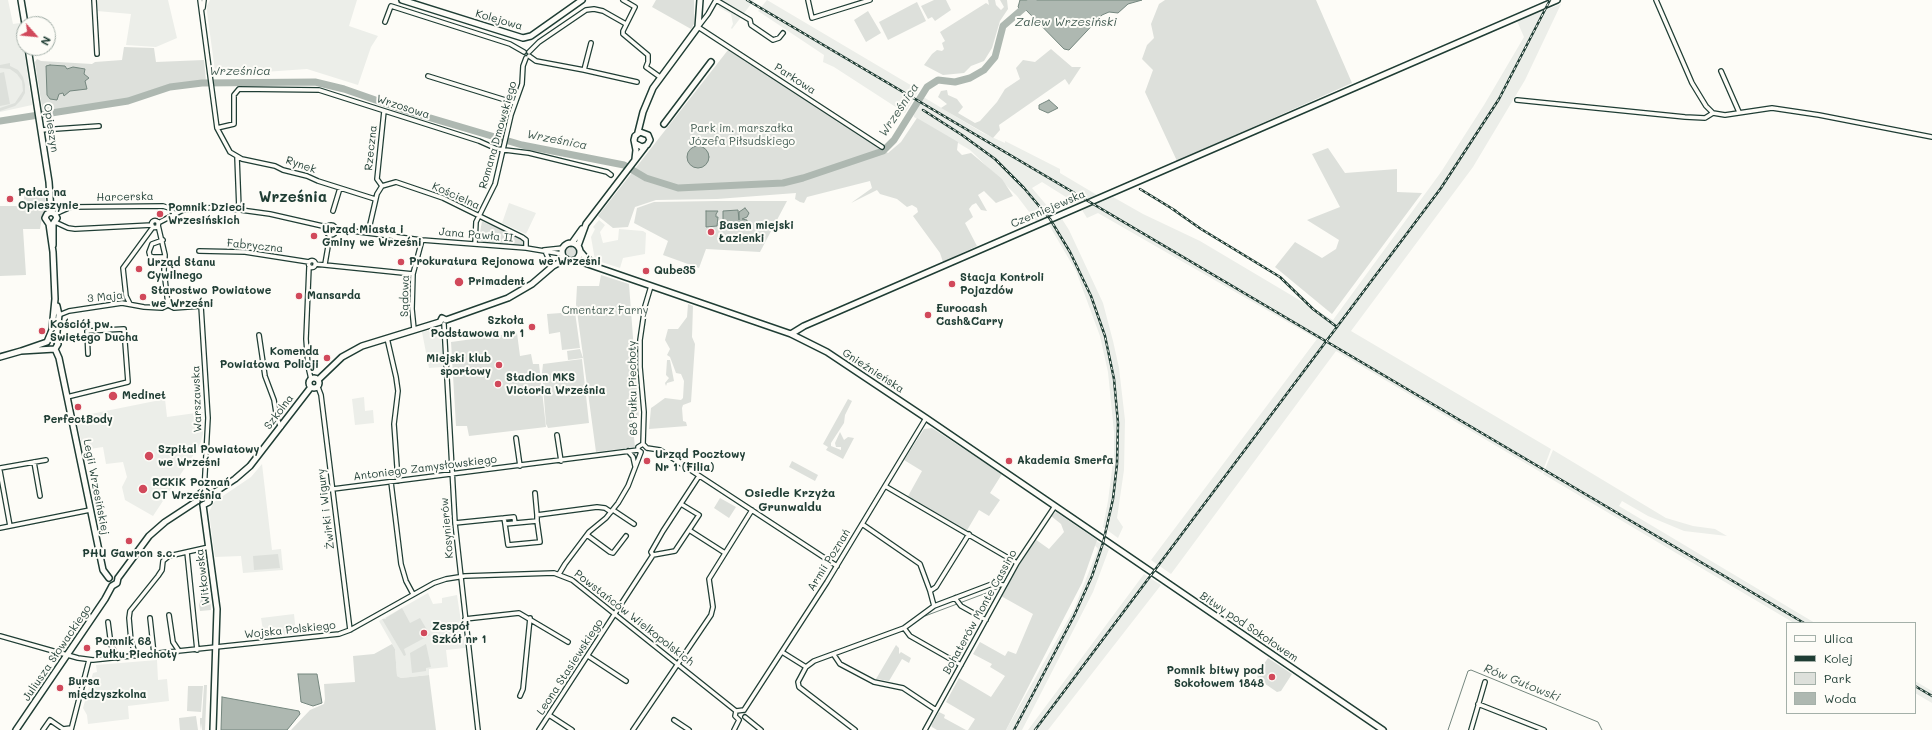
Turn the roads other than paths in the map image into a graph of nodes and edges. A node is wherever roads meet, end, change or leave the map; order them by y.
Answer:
1 (21, 0) edge
2 (94, 0) edge
3 (200, 0) edge
4 (204, 0) edge
5 (402, 0) edge
6 (582, 0) edge
7 (622, 0) edge
8 (700, 0) edge
9 (716, 0) edge
10 (808, 0) edge
11 (870, 0) edge
12 (1557, 0) edge
13 (1656, 0) edge
14 (202, 11) junction
15 (24, 16) edge
16 (385, 22) dead end
17 (626, 24) junction
18 (698, 27) junction
19 (783, 33) dead end
20 (591, 43) dead end
21 (97, 54) dead end
22 (527, 55) junction
23 (29, 56) edge
24 (712, 62) dead end
25 (584, 70) junction
26 (1721, 71) dead end
27 (428, 76) dead end
28 (660, 77) junction
29 (638, 82) dead end
30 (1518, 100) dead end
31 (515, 103) junction
32 (384, 111) junction
33 (1739, 112) junction
34 (1713, 113) junction
35 (642, 116) junction
36 (664, 124) dead end
37 (99, 126) dead end
38 (217, 128) junction
39 (41, 130) junction
40 (638, 132) junction
41 (645, 132) junction
42 (1932, 137) edge
43 (636, 144) junction
44 (645, 147) junction
45 (882, 147) dead end
46 (503, 150) junction
47 (237, 157) junction
48 (633, 164) junction
49 (611, 175) dead end
50 (382, 186) junction
51 (340, 188) junction
52 (375, 199) junction
53 (239, 209) junction
54 (333, 211) dead end
55 (53, 213) junction
56 (175, 214) junction
57 (479, 216) junction
58 (52, 223) junction
59 (158, 224) junction
60 (152, 226) junction
61 (586, 226) junction
62 (327, 227) junction
63 (336, 229) junction
64 (368, 233) junction
65 (330, 235) junction
66 (163, 240) junction
67 (422, 240) junction
68 (572, 243) junction
69 (475, 244) junction
70 (526, 248) junction
71 (579, 248) junction
72 (544, 250) junction
73 (199, 251) dead end
74 (563, 254) junction
75 (165, 257) junction
76 (576, 260) junction
77 (309, 262) junction
78 (315, 264) junction
79 (325, 264) junction
80 (552, 264) junction
81 (310, 267) junction
82 (605, 269) junction
83 (546, 271) junction
84 (413, 274) junction
85 (651, 286) junction
86 (55, 298) junction
87 (130, 304) junction
88 (168, 305) junction
89 (201, 306) joint
90 (59, 315) junction
91 (443, 322) junction
92 (414, 329) junction
93 (791, 334) junction
94 (259, 335) dead end
95 (386, 338) junction
96 (48, 340) junction
97 (56, 340) junction
98 (52, 349) junction
99 (21, 351) junction
100 (88, 354) dead end
101 (0, 357) edge
102 (311, 379) junction
103 (318, 380) junction
104 (318, 386) junction
105 (311, 387) junction
106 (67, 397) junction
107 (926, 418) junction
108 (280, 427) junction
109 (557, 435) dead end
110 (516, 438) dead end
111 (643, 444) junction
112 (647, 448) junction
113 (628, 451) junction
114 (639, 451) junction
115 (46, 460) dead end
116 (561, 460) junction
117 (34, 462) junction
118 (520, 466) junction
119 (635, 466) junction
120 (0, 470) edge
121 (452, 474) junction
122 (700, 476) junction
123 (398, 481) junction
124 (391, 482) junction
125 (885, 486) junction
126 (333, 489) junction
127 (204, 492) junction
128 (535, 493) dead end
129 (40, 496) dead end
130 (209, 496) junction
131 (197, 501) junction
132 (681, 504) junction
133 (204, 505) junction
134 (1055, 506) junction
135 (90, 510) junction
136 (752, 510) junction
137 (612, 511) junction
138 (537, 515) junction
139 (504, 518) junction
140 (538, 521) junction
141 (455, 523) junction
142 (515, 523) junction
143 (505, 524) junction
144 (634, 524) dead end
145 (862, 524) junction
146 (10, 526) junction
147 (0, 528) edge
148 (689, 530) junction
149 (968, 534) junction
150 (587, 535) junction
151 (626, 536) dead end
152 (1104, 540) joint
153 (209, 547) junction
154 (187, 552) junction
155 (725, 553) junction
156 (654, 555) junction
157 (1017, 563) junction
158 (837, 566) junction
159 (559, 574) junction
160 (460, 576) junction
161 (109, 578) junction
162 (118, 578) junction
163 (1004, 585) junction
164 (112, 586) junction
165 (930, 591) junction
166 (413, 594) junction
167 (955, 598) junction
168 (934, 606) junction
169 (615, 614) junction
170 (169, 615) dead end
171 (150, 618) dead end
172 (530, 618) junction
173 (465, 619) junction
174 (986, 620) junction
175 (108, 622) dead end
176 (904, 628) junction
177 (350, 630) junction
178 (0, 636) edge
179 (568, 642) dead end
180 (216, 648) junction
181 (197, 650) junction
182 (179, 651) junction
183 (782, 652) junction
184 (154, 654) junction
185 (834, 654) junction
186 (67, 655) junction
187 (136, 656) junction
188 (588, 656) junction
189 (118, 658) junction
190 (89, 660) junction
191 (677, 663) junction
192 (961, 665) junction
193 (806, 667) junction
194 (626, 681) dead end
195 (1485, 682) dead end
196 (520, 696) dead end
197 (1478, 704) junction
198 (744, 710) junction
199 (936, 710) junction
200 (736, 711) junction
201 (549, 715) junction
202 (745, 717) junction
203 (674, 720) dead end
204 (739, 720) junction
205 (71, 729) edge
206 (16, 730) edge
207 (43, 730) edge
208 (213, 730) edge
209 (478, 730) edge
210 (539, 730) edge
211 (572, 730) edge
212 (633, 730) edge
213 (689, 730) edge
214 (734, 730) edge
215 (761, 730) edge
216 (855, 730) edge
217 (925, 730) edge
218 (1383, 730) edge
219 (1471, 730) edge
220 (1544, 730) edge

1 - 15 street
2 - 21 street
3 - 14 street
4 - 14 street
5 - 6 street, Kolejowa
7 - 17 street
8 - 18 street
9 - 18 street
9 - 19 street
10 - 11 street
12 - 93 street, Czerniejewska
13 - 34 street
14 - 38 street
16 - 22 street
17 - 22 street
17 - 28 street
18 - 28 street
18 - 45 street, Parkowa
20 - 25 street
22 - 25 street
22 - 31 street, Romana Dmowskiego
23 - 39 street, Opieszyn
24 - 36 street
25 - 29 street
26 - 33 street
27 - 31 street
28 - 35 street
30 - 34 street
31 - 46 street, Romana Dmowskiego
32 - 38 street, Wrzosowa
32 - 46 street, Wrzosowa
32 - 50 street, Rzeczna
33 - 34 street
33 - 42 street
35 - 40 street
35 - 41 street
37 - 39 street
38 - 47 street
39 - 55 street, Opieszyn
40 - 41 street
40 - 43 street
41 - 44 street
43 - 44 street
43 - 48 street
44 - 48 street
46 - 49 street, Wrzosowa
46 - 57 street, Romana Dmowskiego
47 - 51 street, Rynek
47 - 53 street
48 - 61 street
50 - 52 street
50 - 57 street, Kościelna
51 - 52 street, Rynek
51 - 54 street
52 - 64 street
53 - 56 street
53 - 62 street
55 - 56 street, Harcerska
55 - 58 street
55 - 58 street
56 - 59 street
57 - 69 street, Romana Dmowskiego
57 - 70 street, Kościelna
58 - 60 street
58 - 86 street
59 - 60 street
59 - 66 street
60 - 87 street
61 - 68 street
61 - 71 street
62 - 63 street
62 - 65 street
63 - 64 street, Jana Pawła II
63 - 65 street
64 - 67 street, Jana Pawła II
65 - 79 street
66 - 75 street
66 - 75 street
67 - 69 street, Jana Pawła II
67 - 84 street, Sądowa
68 - 71 street, Gnieźnieńska
68 - 74 street
69 - 70 street, Jana Pawła II
70 - 72 street, Jana Pawła II
71 - 76 street
71 - 82 street, Gnieźnieńska
72 - 74 street, Jana Pawła II
72 - 80 street
73 - 77 street, Fabryczna
74 - 76 street, Gnieźnieńska
74 - 80 street
74 - 83 street
75 - 88 street
76 - 82 street, Gnieźnieńska
77 - 78 street, Fabryczna
77 - 81 street
78 - 79 street
78 - 81 street
79 - 84 street
80 - 83 street
81 - 102 street
82 - 85 street, Gnieźnieńska
83 - 91 street
84 - 92 street, Sądowa
85 - 93 street, Gnieźnieńska
85 - 111 street, 68 Pułku Piechoty
86 - 90 street
86 - 96 street
87 - 88 street, 3 Maja
87 - 90 street, 3 Maja
88 - 89 street, 3 Maja
89 - 127 street, Warszawska
90 - 97 street
91 - 92 street
91 - 121 street, Kosynierów
92 - 95 street
93 - 107 street, Gnieźnieńska
94 - 108 street
95 - 103 street
95 - 123 street
96 - 97 street
96 - 98 street, Legii Wrzesińskiej
96 - 99 street
97 - 98 street
98 - 99 street
98 - 106 street, Legii Wrzesińskiej
99 - 101 street
100 - 106 street
102 - 103 street
102 - 105 street
103 - 104 street
104 - 105 street
104 - 126 street, Żwirki i Wigury
105 - 108 street, Szkolna
106 - 135 street, Legii Wrzesińskiej
107 - 125 street, Armii Poznań
107 - 134 street, Gnieźnieńska
108 - 130 street, Szkolna
109 - 116 street
110 - 118 street
111 - 112 street, 68 Pułku Piechoty
111 - 114 street, 68 Pułku Piechoty
112 - 114 street, 68 Pułku Piechoty
112 - 122 street
113 - 114 street, Antoniego Zamysłowskiego
113 - 116 street, Antoniego Zamysłowskiego
113 - 119 street
114 - 119 street, 68 Pułku Piechoty
115 - 117 street
116 - 118 street, Antoniego Zamysłowskiego
117 - 120 street
117 - 129 street
118 - 121 street, Antoniego Zamysłowskiego
119 - 137 street, 68 Pułku Piechoty
120 - 146 street
121 - 123 street, Antoniego Zamysłowskiego
121 - 141 street, Kosynierów
122 - 132 street
122 - 136 street
123 - 124 street, Antoniego Zamysłowskiego
124 - 126 street, Antoniego Zamysłowskiego
124 - 166 street
125 - 145 street, Armii Poznań
125 - 149 street
126 - 177 street, Żwirki i Wigury
127 - 130 street
127 - 131 street
128 - 138 street
130 - 133 street
131 - 133 street
131 - 162 street
132 - 148 street
132 - 156 street, Leona Stasiewskiego
133 - 153 street, Witkowska
134 - 152 street, Gnieźnieńska
134 - 157 street, Bohaterów Monte Cassino
135 - 146 street
135 - 161 street, Legii Wrzesińskiej
136 - 155 street
136 - 158 street
137 - 138 street
137 - 144 street
137 - 150 street, 68 Pułku Piechoty
138 - 140 street
139 - 141 street
139 - 142 street
139 - 143 street
140 - 142 street
140 - 143 street
141 - 160 street, Kosynierów
142 - 143 street
145 - 158 street, Armii Poznań
145 - 165 street
146 - 147 street
148 - 155 street
148 - 156 street
149 - 157 street
149 - 165 street
150 - 151 street
150 - 159 street, 68 Pułku Piechoty
152 - 218 street, Bitwy pod Sokołowem
153 - 154 street
153 - 180 street, Witkowska
154 - 181 street
154 - 187 street
155 - 191 street
156 - 169 street, Leona Stasiewskiego
157 - 163 street, Bohaterów Monte Cassino
158 - 183 street, Armii Poznań
159 - 160 street, Powstańców Wielkopolskich
159 - 169 street, Powstańców Wielkopolskich
160 - 166 street, Wojska Polskiego
160 - 173 street, Kosynierów
161 - 162 street
161 - 164 street
162 - 164 street
163 - 167 street
163 - 174 street, Bohaterów Monte Cassino
164 - 186 street, Juliusza Słowackiego
165 - 168 street
166 - 177 street, Wojska Polskiego
167 - 168 street
167 - 174 street
168 - 176 street
169 - 188 street, Leona Stasiewskiego
169 - 191 street, Powstańców Wielkopolskich
170 - 182 street
171 - 184 street
172 - 173 street
172 - 179 street
172 - 196 street
173 - 209 street, Kosynierów
174 - 192 street, Bohaterów Monte Cassino
175 - 189 street
176 - 185 street
176 - 192 street
177 - 180 street, Wojska Polskiego
178 - 186 street, Wojska Polskiego
180 - 181 street, Wojska Polskiego
180 - 208 street, Witkowska
181 - 182 street, Wojska Polskiego
182 - 184 street, Wojska Polskiego
183 - 193 street
183 - 198 street, Armii Poznań
184 - 187 street, Wojska Polskiego
185 - 193 street
185 - 199 street
186 - 190 street, Wojska Polskiego
186 - 206 street, Juliusza Słowackiego
187 - 189 street, Wojska Polskiego
188 - 194 street
188 - 201 street, Leona Stasiewskiego
189 - 190 street, Wojska Polskiego
190 - 205 street
191 - 200 street, Powstańców Wielkopolskich
191 - 212 street
192 - 199 street, Bohaterów Monte Cassino
193 - 216 street
195 - 197 street
197 - 219 street
197 - 220 street
198 - 200 street
198 - 202 street
199 - 217 street, Bohaterów Monte Cassino
200 - 204 street
201 - 210 street, Leona Stasiewskiego
201 - 211 street
202 - 204 street
202 - 215 street
203 - 213 street
204 - 214 street
205 - 207 street

